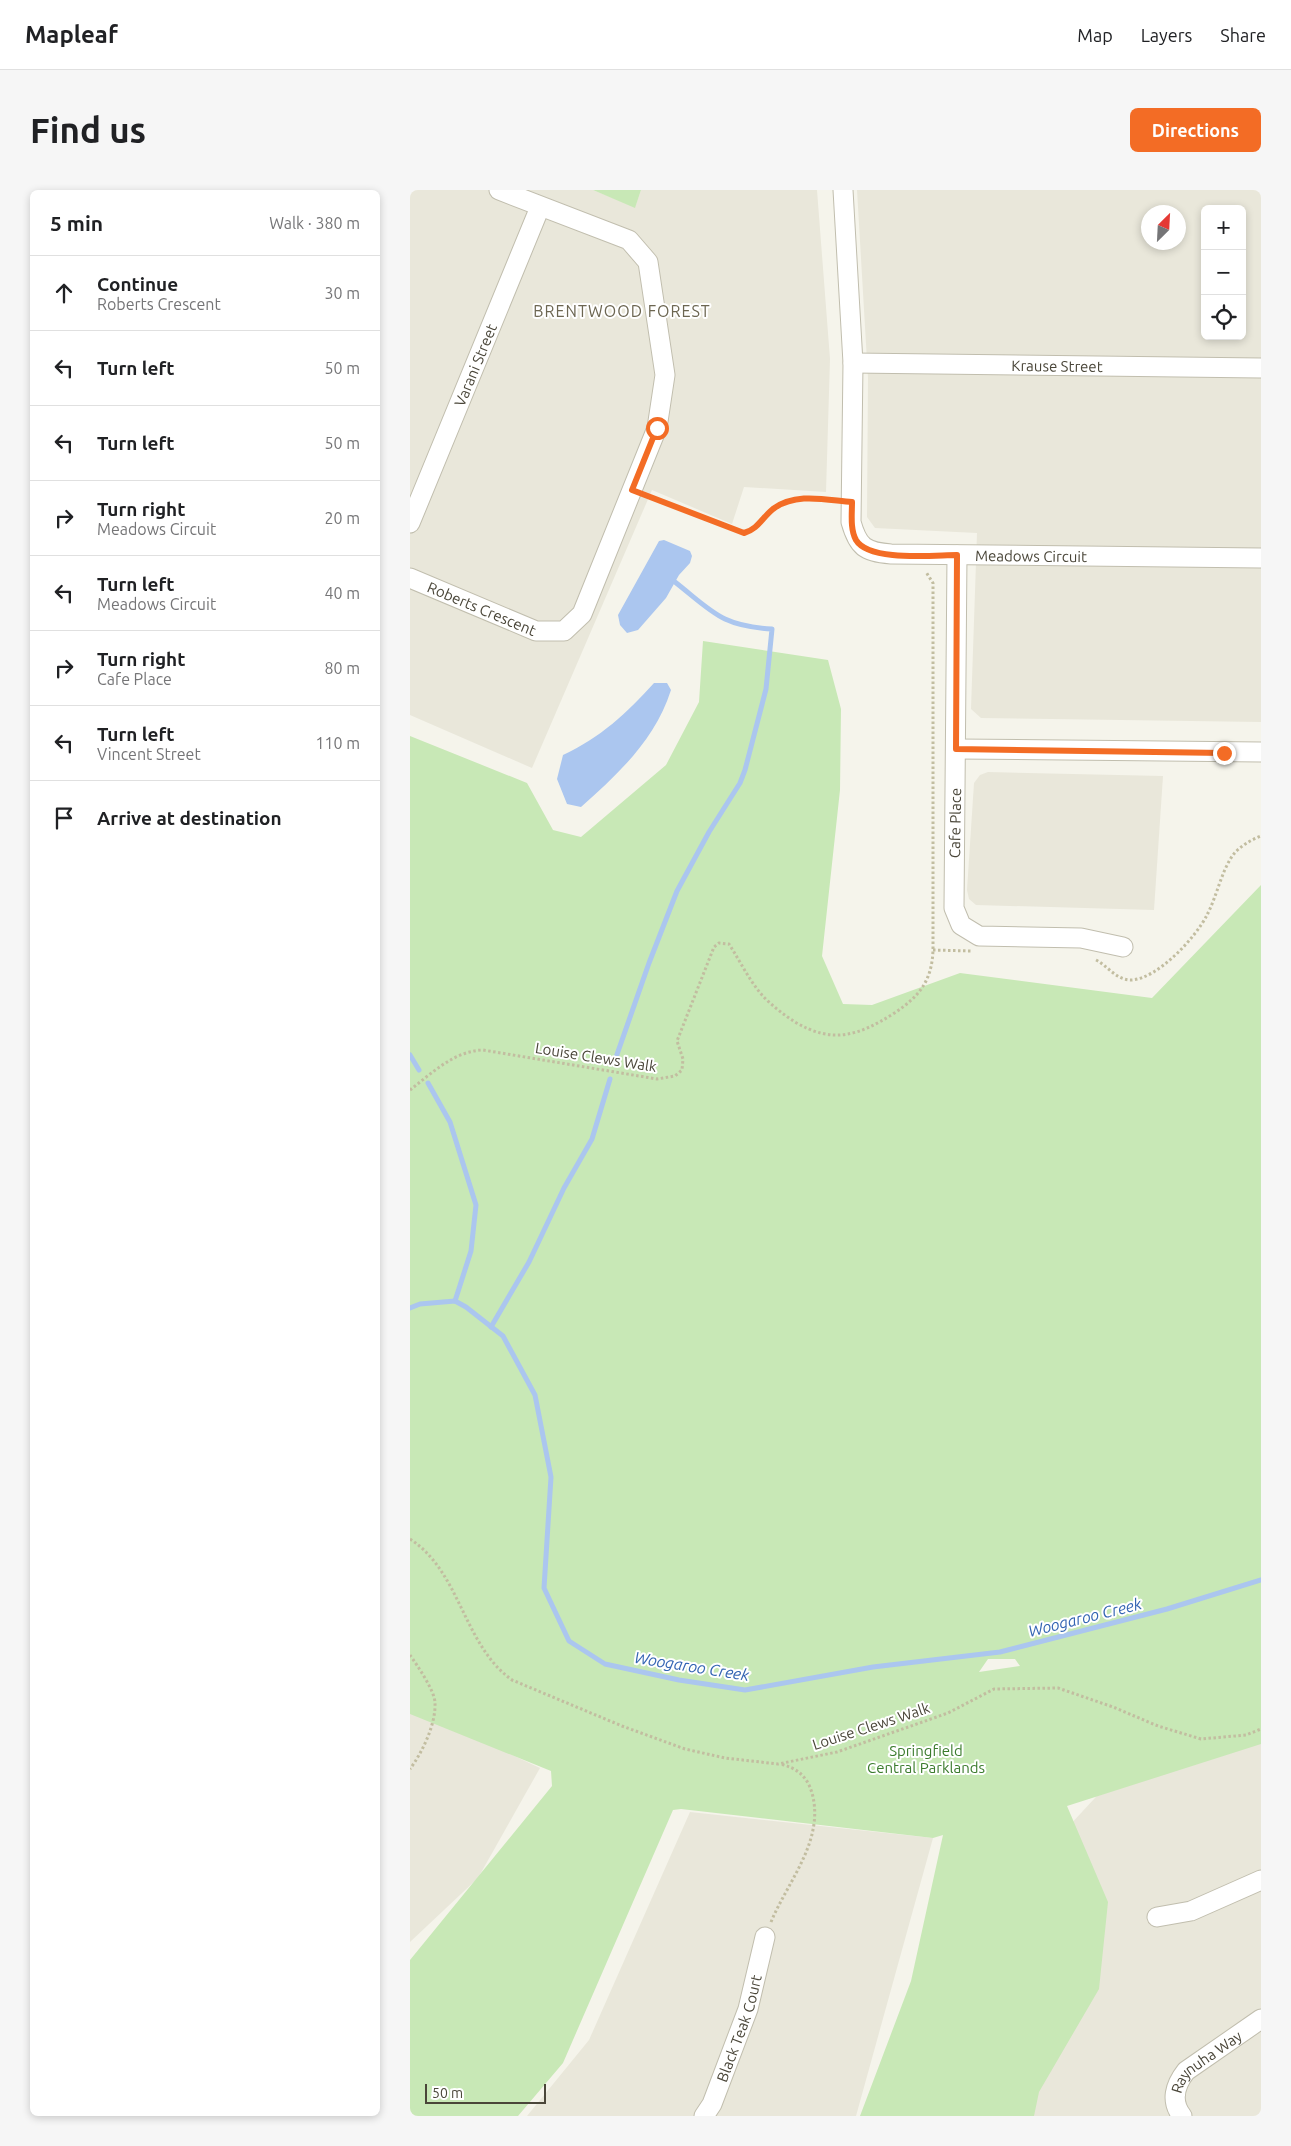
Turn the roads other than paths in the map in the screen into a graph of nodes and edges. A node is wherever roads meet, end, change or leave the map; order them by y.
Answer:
1 (499, 190) edge
2 (843, 190) edge
3 (540, 207) junction
4 (853, 363) junction
5 (1261, 368) edge
6 (410, 522) edge
7 (957, 555) junction
8 (1261, 558) edge
9 (410, 578) edge
10 (956, 749) junction
11 (1261, 752) edge
12 (1123, 947) dead end
13 (1261, 1880) edge
14 (1157, 1917) dead end
15 (765, 1937) road end
16 (1261, 2019) edge
17 (704, 2116) edge
18 (1182, 2116) edge

1 - 3 street, Roberts Crescent
2 - 4 street, Meadows Circuit
3 - 6 street, Varani Street
3 - 9 street, Roberts Crescent
4 - 5 street, Krause Street
4 - 7 street, Meadows Circuit
7 - 8 street, Meadows Circuit
7 - 10 street, Cafe Place
10 - 11 street
10 - 12 street, Cafe Place
13 - 14 street
15 - 17 street, Black Teak Court
16 - 18 street, Raynuha Way

